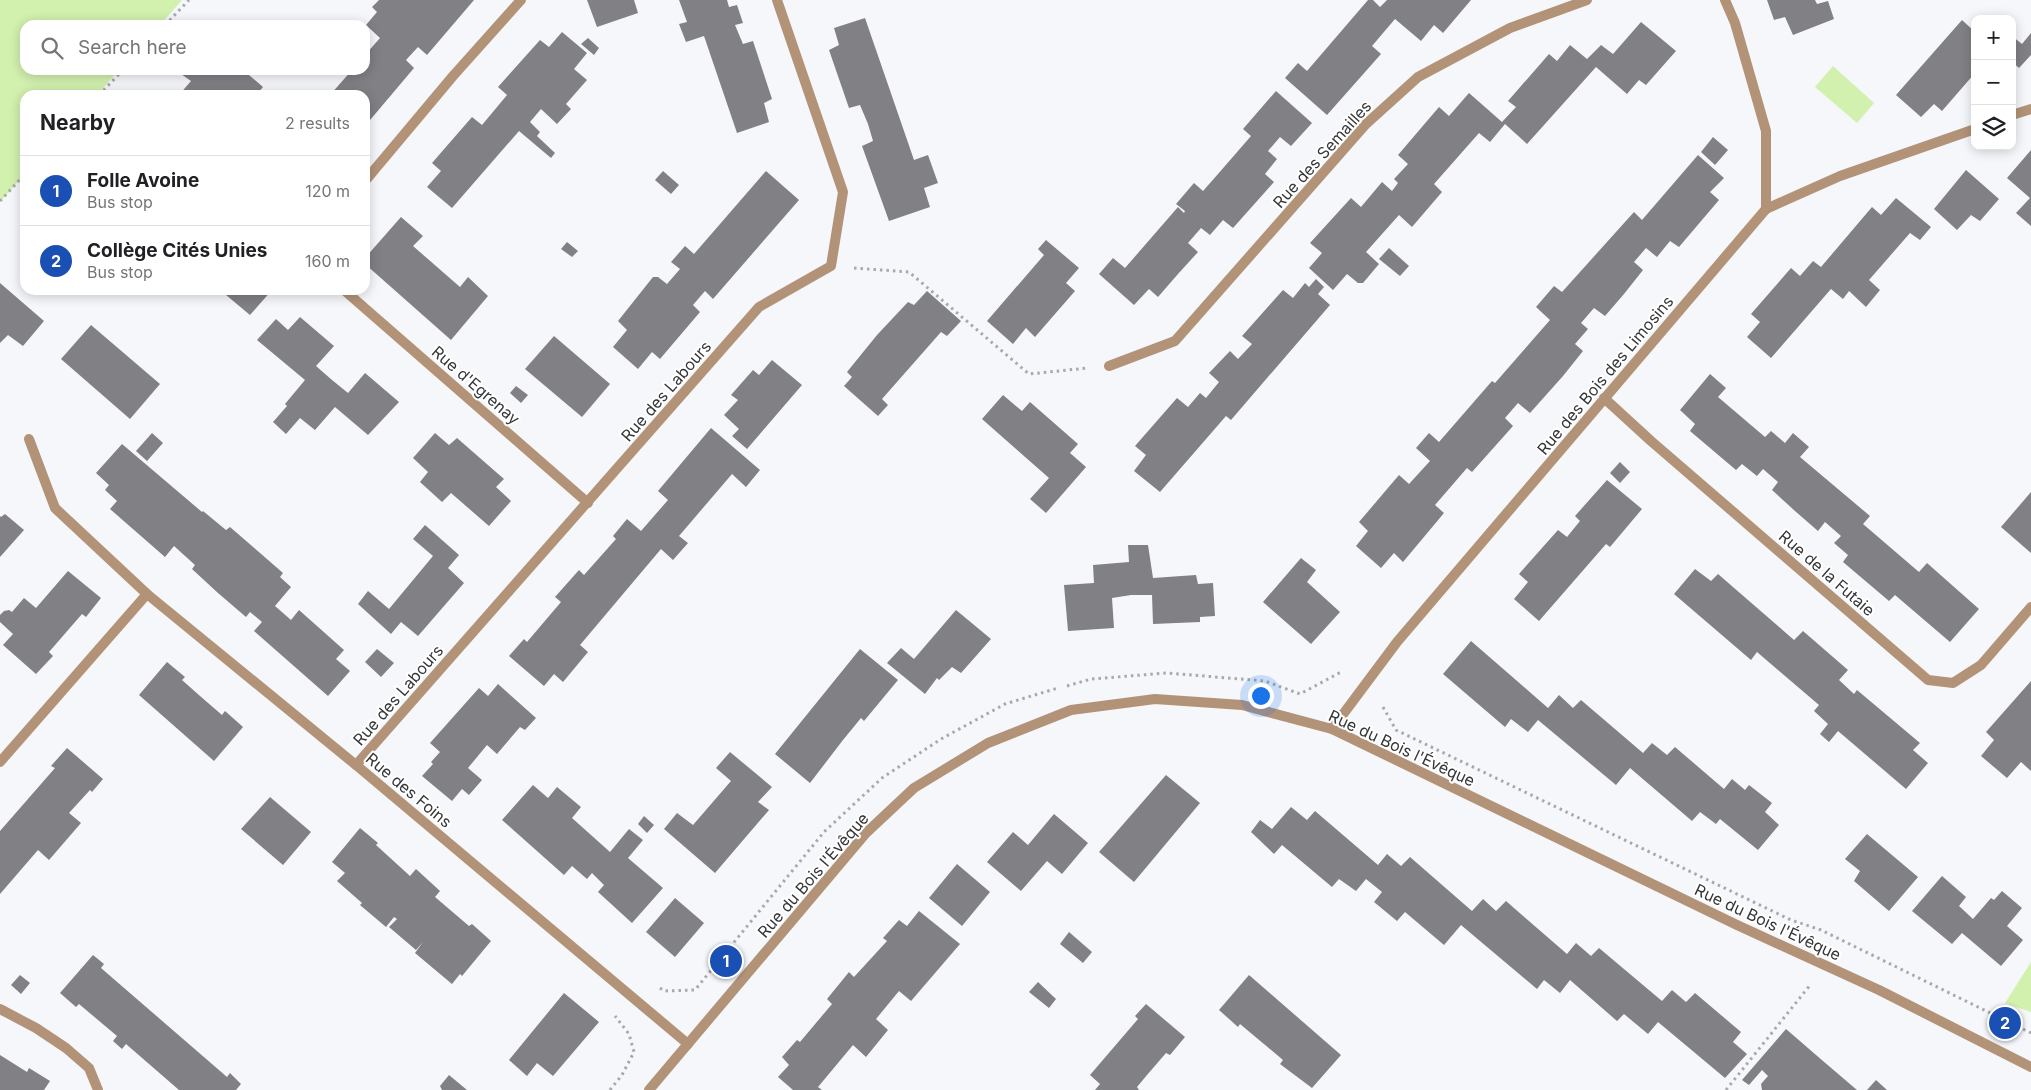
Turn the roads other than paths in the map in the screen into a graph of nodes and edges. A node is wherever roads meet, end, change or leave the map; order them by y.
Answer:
1 (521, 0) edge
2 (777, 0) edge
3 (1587, 0) edge
4 (1725, 0) edge
5 (2031, 109) edge
6 (2016, 114) edge
7 (1971, 129) edge
8 (370, 175) edge
9 (1766, 209) junction
10 (350, 295) edge
11 (1109, 366) road end
12 (1604, 398) junction
13 (30, 439) dead end
14 (588, 503) junction
15 (147, 594) junction
16 (2031, 607) edge
17 (1332, 729) junction
18 (0, 762) edge
19 (356, 765) junction
20 (0, 1009) edge
21 (688, 1044) junction
22 (2031, 1067) edge
23 (98, 1090) edge
24 (649, 1090) edge

1 - 8 street
2 - 14 street, Rue des Labours
3 - 11 street, Rue des Semailles
4 - 9 street
5 - 6 street
7 - 9 street
9 - 12 street, Rue des Bois des Limosins
10 - 14 street, Rue d'Egrenay
12 - 16 street, Rue de la Futaie
12 - 17 street, Rue des Bois des Limosins
13 - 15 street, Rue des Foins
14 - 19 street, Rue des Labours
15 - 18 street
15 - 19 street, Rue des Foins
17 - 21 street, Rue du Bois l'Évêque
17 - 22 street, Rue du Bois l'Évêque
19 - 21 street, Rue des Foins
20 - 23 street
21 - 24 street, Rue du Bois l'Évêque

